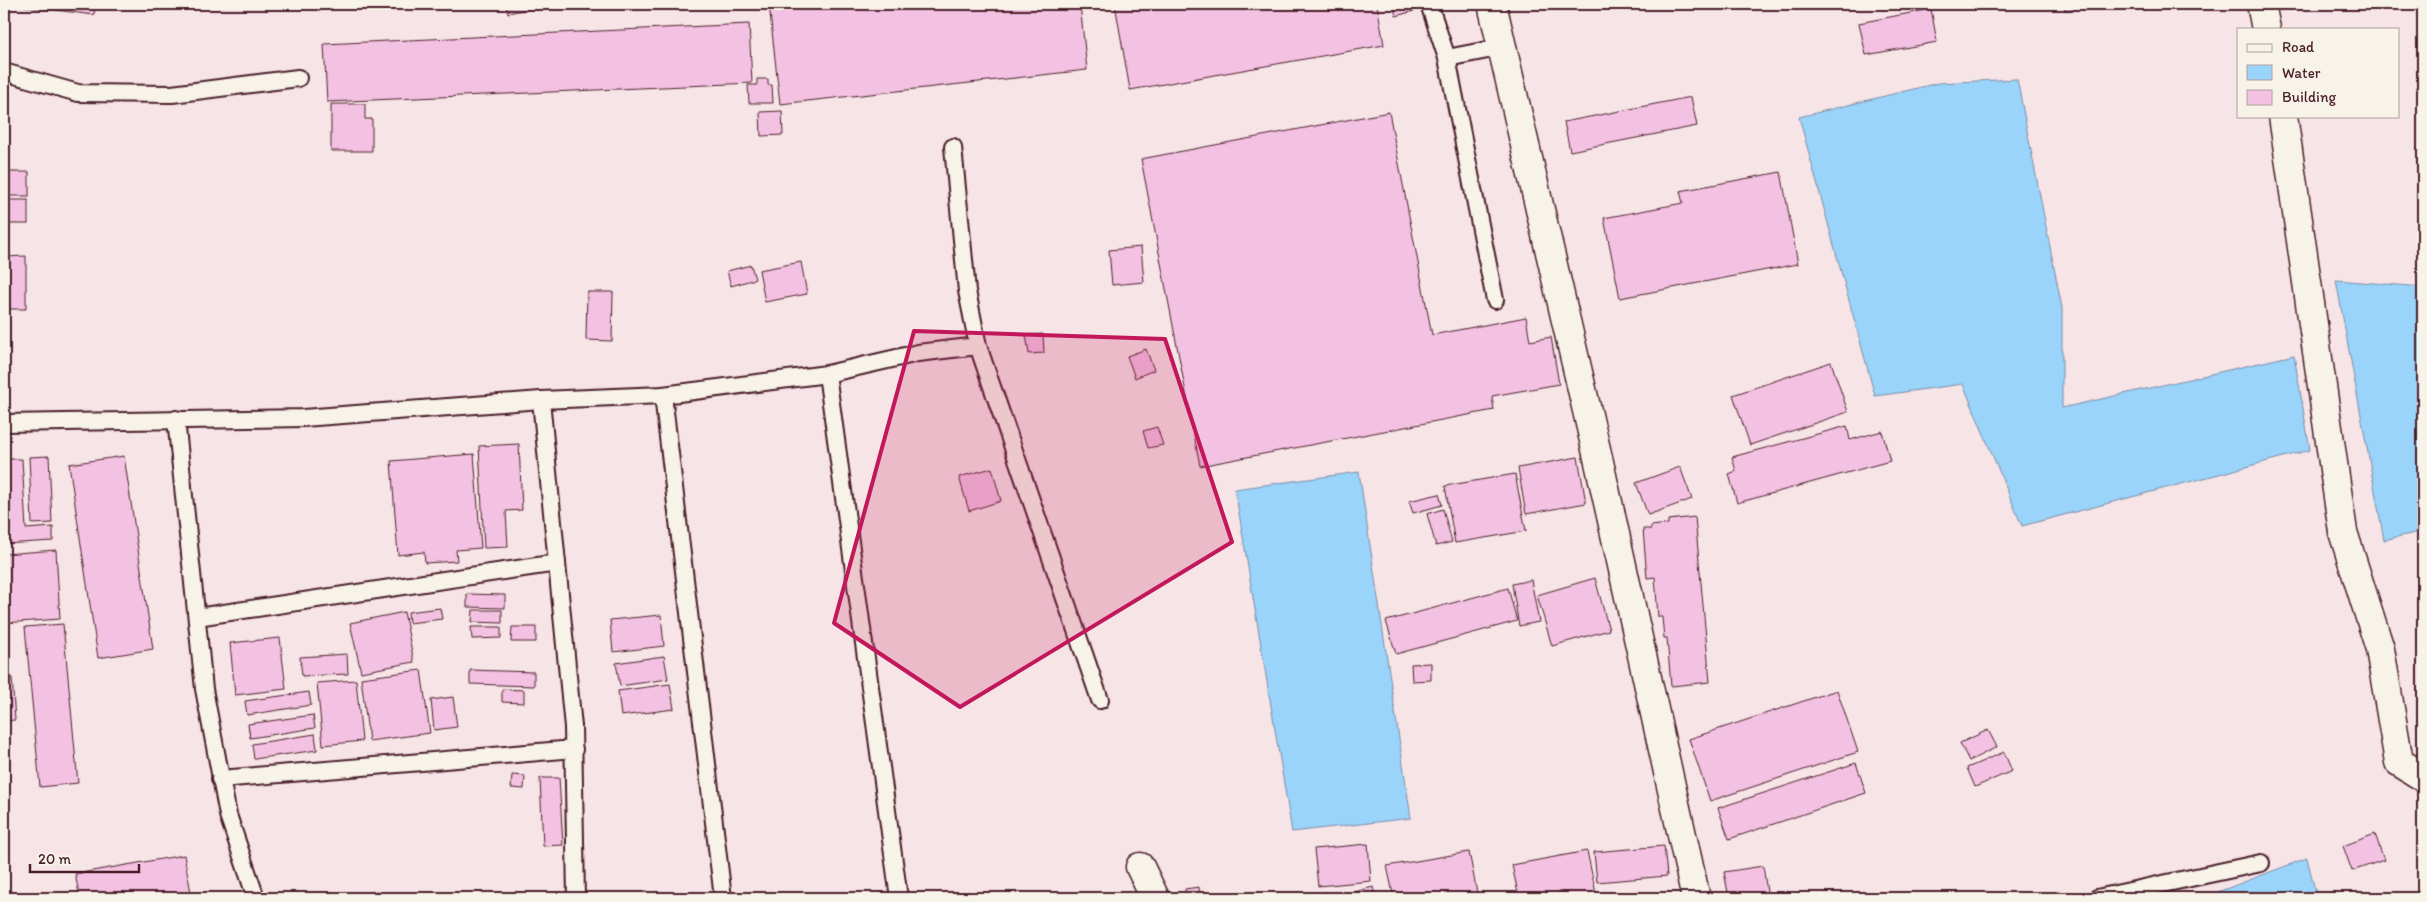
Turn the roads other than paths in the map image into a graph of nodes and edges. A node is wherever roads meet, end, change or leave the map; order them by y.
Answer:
1 (1429, 4) edge
2 (1492, 4) edge
3 (2261, 4) edge
4 (2266, 28) edge
5 (1504, 47) junction
6 (1448, 58) junction
7 (4, 72) edge
8 (298, 78) dead end
9 (2283, 118) edge
10 (953, 147) dead end
11 (1494, 300) dead end
12 (978, 346) junction
13 (827, 374) junction
14 (662, 394) junction
15 (541, 400) junction
16 (176, 419) junction
17 (4, 424) edge
18 (557, 563) junction
19 (197, 617) junction
20 (1100, 700) dead end
21 (574, 748) junction
22 (2423, 777) edge
23 (220, 779) junction
24 (2261, 863) dead end
25 (1140, 867) dead end
26 (256, 898) edge
27 (576, 898) edge
28 (723, 898) edge
29 (899, 898) edge
30 (1155, 898) edge
31 (1696, 898) edge
32 (2097, 898) edge

1 - 6 lane
2 - 5 street
3 - 4 street
5 - 6 lane
5 - 31 street
6 - 11 lane
7 - 8 lane
9 - 22 street
10 - 12 lane
12 - 13 lane
12 - 20 lane
13 - 14 lane
13 - 29 lane
14 - 15 lane
14 - 28 lane
15 - 16 lane
15 - 18 lane
16 - 17 lane
16 - 19 lane
18 - 19 lane
18 - 21 lane
19 - 23 lane
21 - 23 lane
21 - 27 lane
23 - 26 lane
24 - 32 lane
25 - 30 street

